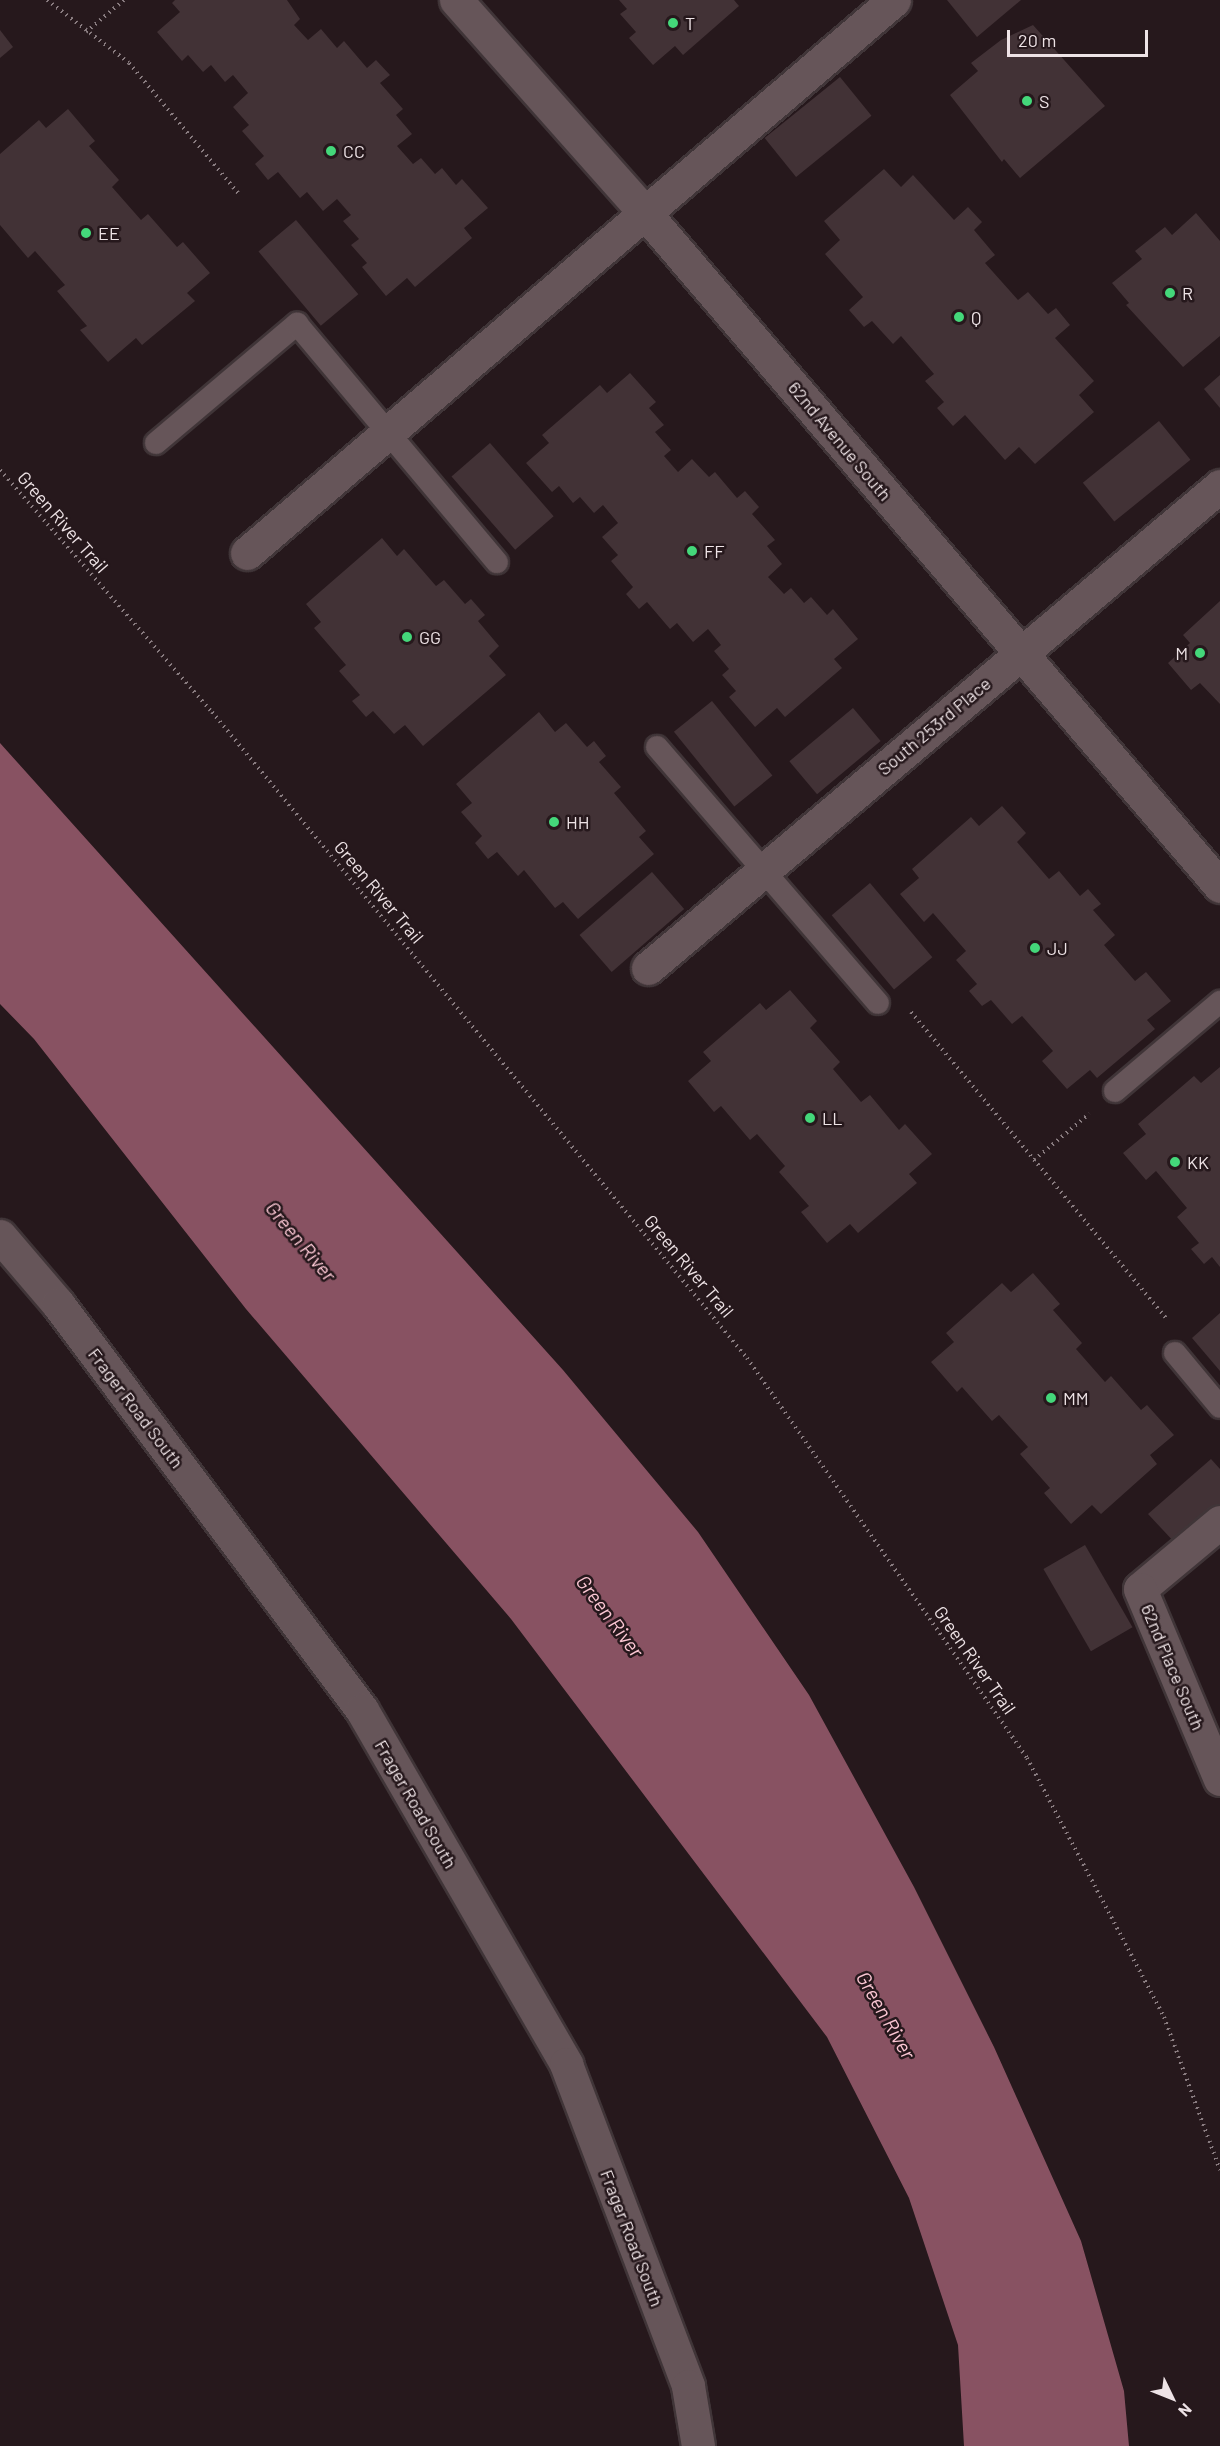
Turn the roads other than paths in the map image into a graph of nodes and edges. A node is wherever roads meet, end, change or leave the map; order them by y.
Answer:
1 (456, 0) edge
2 (894, 0) edge
3 (645, 213) junction
4 (388, 433) junction
5 (156, 443) dead end
6 (1220, 486) edge
7 (247, 553) dead end
8 (497, 562) dead end
9 (1020, 654) junction
10 (657, 747) dead end
11 (763, 870) junction
12 (1220, 886) edge
13 (648, 968) dead end
14 (1220, 1002) edge
15 (878, 1003) road end
16 (1115, 1091) road end
17 (0, 1236) edge
18 (1175, 1353) road end
19 (1220, 1407) edge
20 (1220, 1522) edge
21 (1220, 1779) edge
22 (698, 2446) edge

1 - 3 street, 62nd Avenue South
2 - 3 street
3 - 4 street
3 - 9 street, 62nd Avenue South
4 - 5 lane
4 - 7 street
4 - 8 lane
6 - 9 street, South 253rd Place
9 - 11 street, South 253rd Place
9 - 12 street, 62nd Avenue South
10 - 11 lane
11 - 13 street, South 253rd Place
11 - 15 lane
14 - 16 lane
17 - 22 street, Frager Road South
18 - 19 lane
20 - 21 street, 62nd Place South

